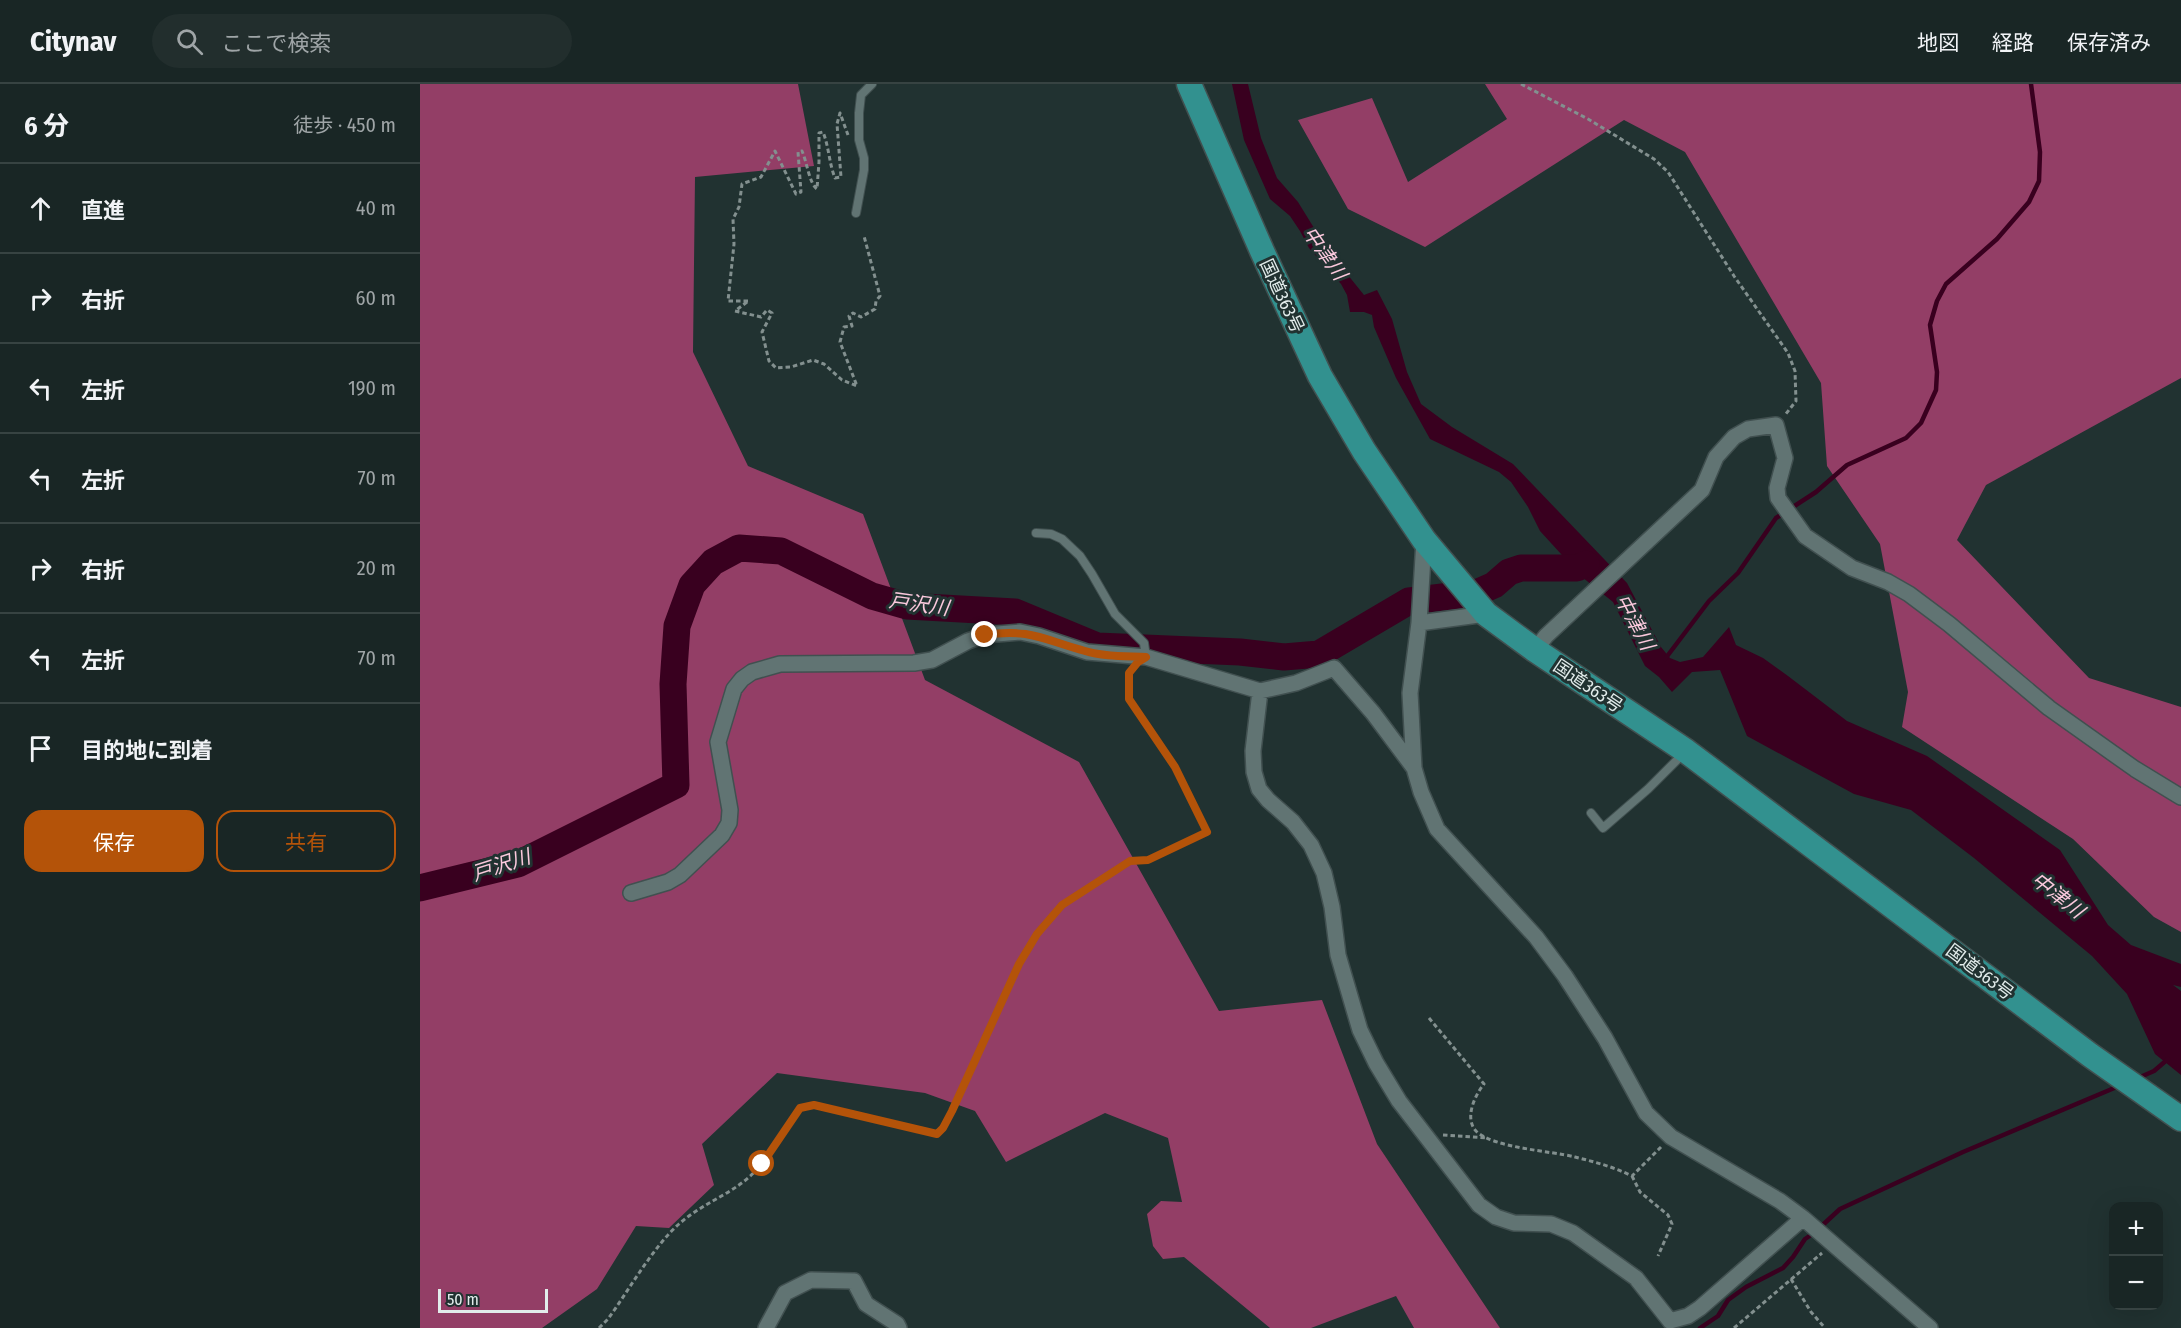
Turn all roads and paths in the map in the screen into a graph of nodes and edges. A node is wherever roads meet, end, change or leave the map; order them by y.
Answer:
1 (872, 84) edge
2 (1190, 84) edge
3 (1521, 84) edge
4 (859, 129) junction
5 (856, 213) dead end
6 (864, 236) dead end
7 (1776, 425) junction
8 (1036, 533) dead end
9 (1424, 540) junction
10 (1486, 614) junction
11 (1419, 623) junction
12 (1540, 643) junction
13 (1146, 657) junction
14 (1260, 691) junction
15 (1686, 751) junction
16 (1414, 768) junction
17 (2181, 797) edge
18 (1592, 813) dead end
19 (631, 893) dead end
20 (1429, 1018) dead end
21 (2181, 1119) edge
22 (1671, 1137) junction
23 (1426, 1138) junction
24 (1489, 1139) junction
25 (1632, 1176) junction
26 (1803, 1218) junction
27 (1834, 1242) junction
28 (1658, 1256) dead end
29 (1791, 1279) junction
30 (599, 1328) edge
31 (766, 1328) edge
32 (899, 1328) edge
33 (1734, 1328) edge
34 (1825, 1328) edge
35 (1930, 1328) edge

1 - 4 lane
2 - 9 highway, 国道363号
3 - 7 path
4 - 5 lane
4 - 6 path
7 - 12 street
7 - 17 street
8 - 13 lane
9 - 10 highway, 国道363号
9 - 11 street
10 - 11 street
10 - 12 highway, 国道363号
11 - 16 street
12 - 15 highway, 国道363号
13 - 14 street
13 - 19 street
13 - 30 path
14 - 16 street
14 - 23 street
15 - 18 lane
15 - 21 highway, 国道363号
16 - 22 street
20 - 24 path
22 - 25 path
22 - 26 street
23 - 24 path
23 - 26 street
24 - 25 path
25 - 28 path
26 - 27 street
27 - 29 path
27 - 35 street
29 - 33 path
29 - 34 path
31 - 32 street

